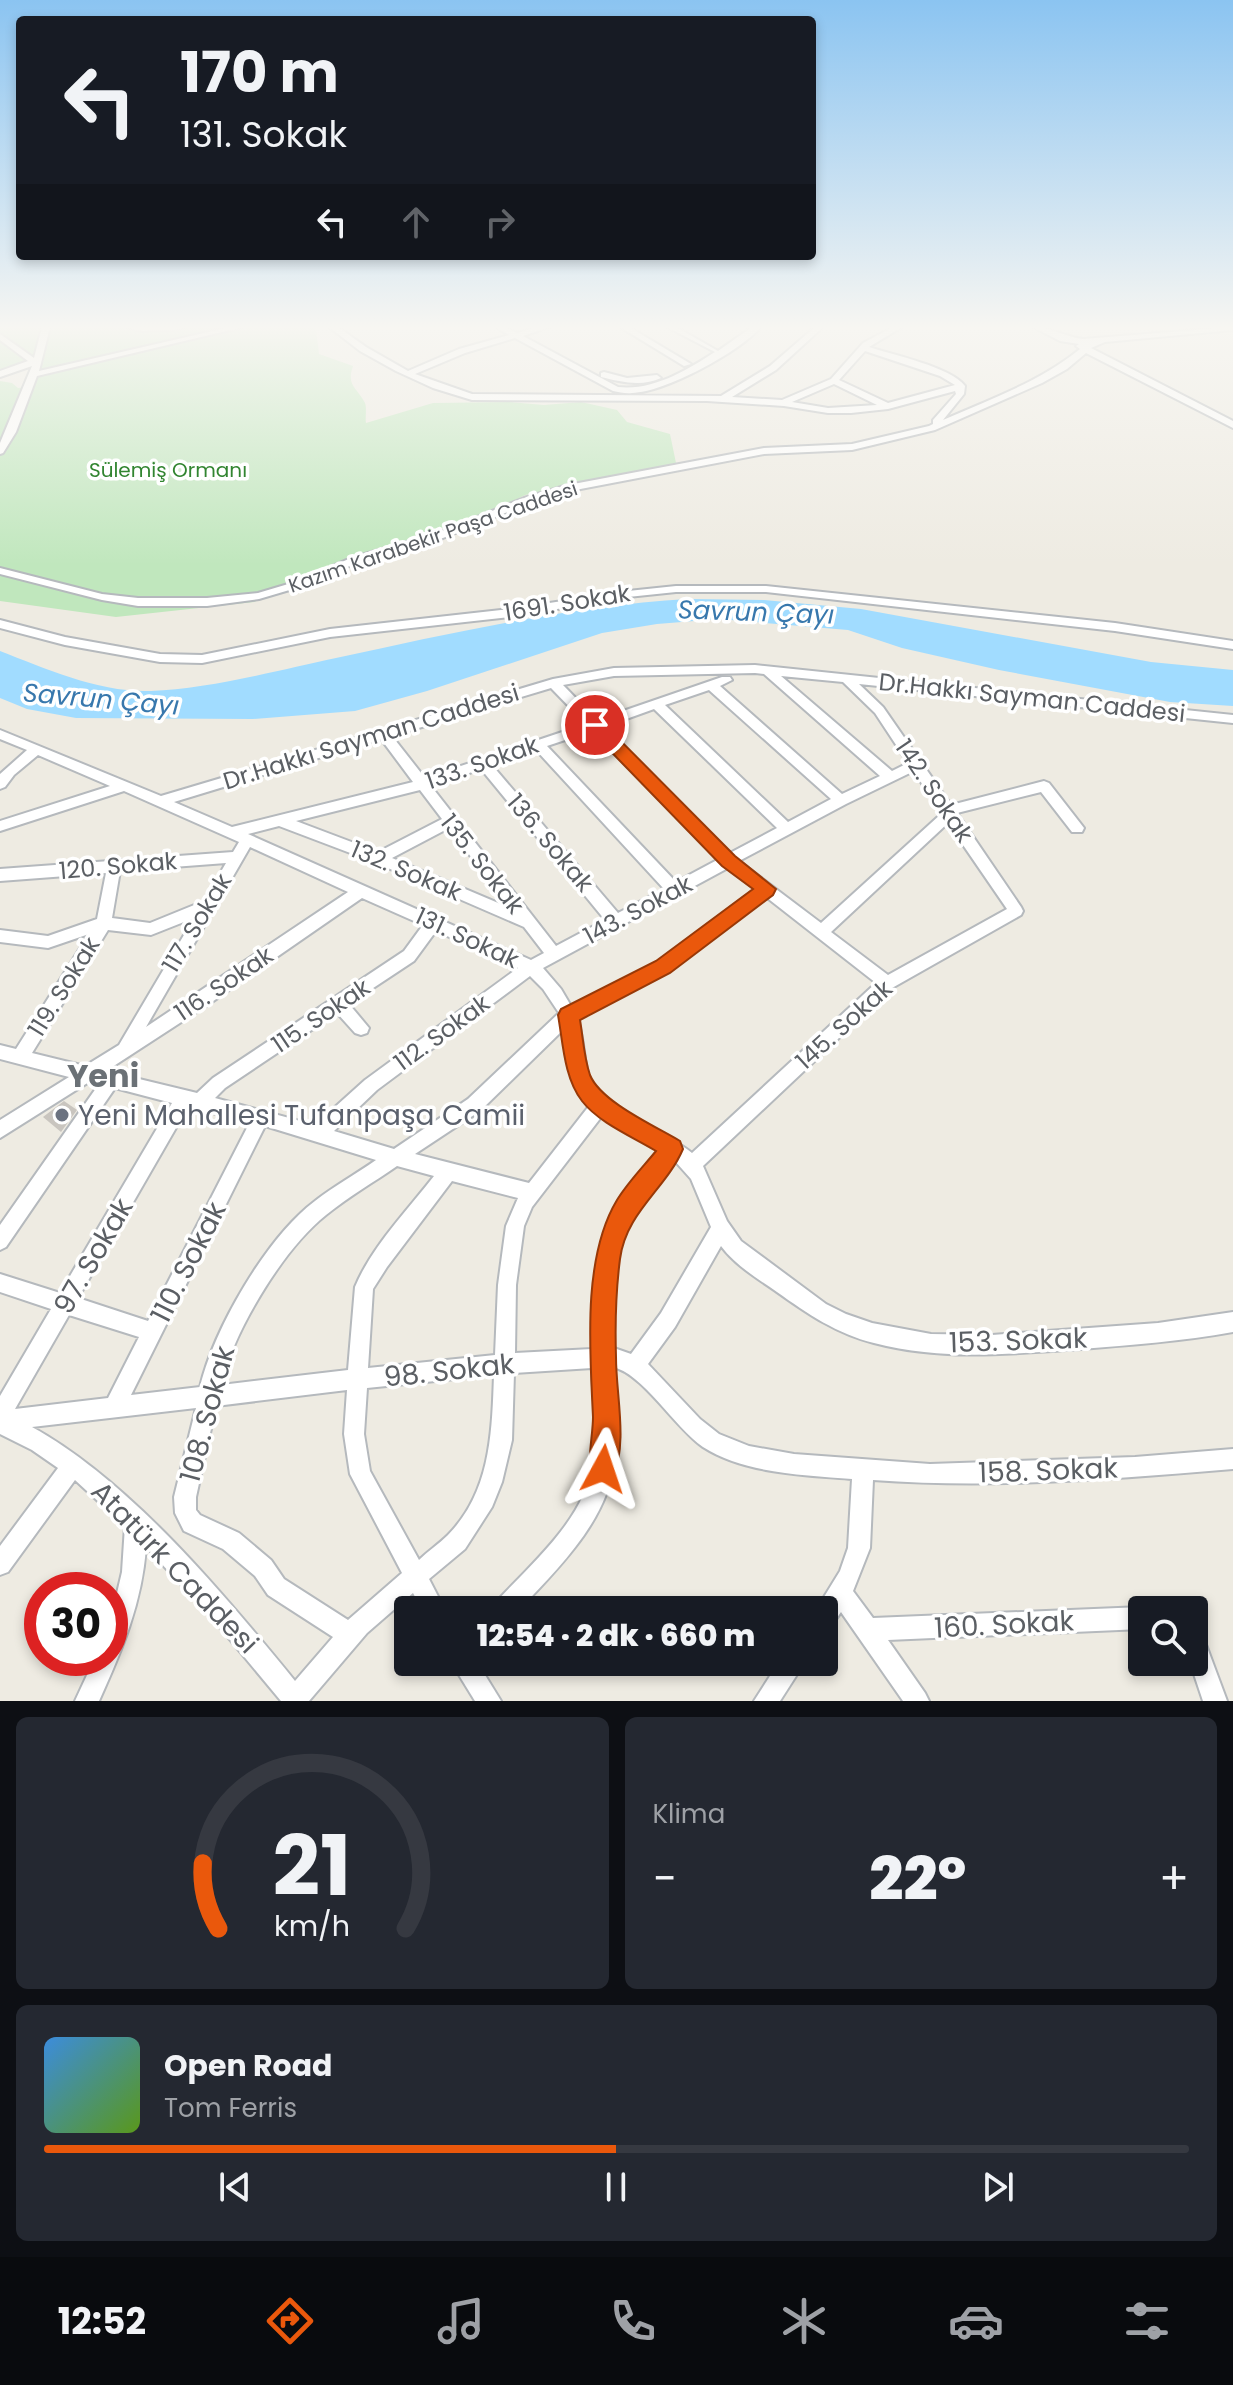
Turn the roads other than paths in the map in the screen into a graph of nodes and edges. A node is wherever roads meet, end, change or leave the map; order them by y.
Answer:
1 (15, 406) edge
2 (806, 406) edge
3 (882, 406) edge
4 (952, 406) edge
5 (981, 406) edge
6 (1198, 406) edge
7 (1233, 425) edge
8 (927, 429) junction
9 (0, 451) edge
10 (0, 571) edge
11 (0, 624) edge
12 (1233, 645) edge
13 (767, 670) junction
14 (846, 678) junction
15 (726, 680) dead end
16 (553, 683) junction
17 (711, 685) junction
18 (656, 704) junction
19 (1233, 719) edge
20 (595, 725) junction
21 (383, 733) junction
22 (0, 734) edge
23 (538, 744) junction
24 (36, 750) junction
25 (483, 763) junction
26 (916, 765) junction
27 (890, 777) junction
28 (0, 783) edge
29 (420, 785) junction
30 (125, 786) junction
31 (841, 800) junction
32 (160, 801) junction
33 (947, 813) junction
34 (283, 822) junction
35 (449, 822) junction
36 (0, 826) edge
37 (1077, 828) dead end
38 (787, 830) junction
39 (241, 836) junction
40 (237, 857) junction
41 (379, 858) junction
42 (729, 861) junction
43 (114, 868) junction
44 (2, 879) edge
45 (766, 889) junction
46 (362, 890) junction
47 (675, 891) junction
48 (210, 905) junction
49 (1016, 911) joint
50 (434, 922) junction
51 (616, 922) junction
52 (104, 923) junction
53 (529, 923) junction
54 (821, 932) junction
55 (0, 936) edge
56 (554, 955) junction
57 (531, 967) junction
58 (887, 983) junction
59 (339, 1004) junction
60 (568, 1015) junction
61 (361, 1028) dead end
62 (124, 1050) junction
63 (0, 1052) edge
64 (20, 1057) junction
65 (85, 1075) junction
66 (111, 1081) junction
67 (192, 1099) junction
68 (600, 1105) junction
69 (261, 1117) junction
70 (0, 1130) edge
71 (319, 1133) junction
72 (672, 1149) junction
73 (397, 1158) junction
74 (692, 1165) junction
75 (449, 1171) junction
76 (532, 1193) junction
77 (721, 1228) junction
78 (0, 1241) edge
79 (0, 1283) edge
80 (809, 1304) joint
81 (66, 1305) junction
82 (1233, 1322) edge
83 (153, 1332) junction
84 (603, 1357) junction
85 (503, 1364) junction
86 (635, 1365) junction
87 (356, 1379) junction
88 (209, 1395) junction
89 (115, 1406) junction
90 (0, 1415) edge
91 (0, 1422) edge
92 (1233, 1459) edge
93 (73, 1465) junction
94 (863, 1471) junction
95 (136, 1522) junction
96 (0, 1564) edge
97 (415, 1574) junction
98 (841, 1593) junction
99 (427, 1596) edge
100 (516, 1596) edge
101 (838, 1597) edge
102 (128, 1602) edge
103 (1128, 1619) edge
104 (867, 1630) junction
105 (350, 1635) junction
106 (99, 1676) edge
107 (472, 1676) edge
108 (783, 1676) edge
109 (1206, 1676) edge
110 (296, 1700) edge
111 (87, 1701) edge
112 (489, 1701) edge
113 (766, 1701) edge
114 (917, 1701) edge
115 (1215, 1701) edge

1 - 9 street
2 - 3 street
4 - 8 street
5 - 8 street, Kazım Karabekir Paşa Caddesi
6 - 7 street
8 - 10 street, Kazım Karabekir Paşa Caddesi
11 - 12 street, 1691. Sokak
13 - 14 street, Dr.Hakkı Sayman Caddesi
13 - 16 street, Dr.Hakkı Sayman Caddesi
13 - 27 street
14 - 19 street, Dr.Hakkı Sayman Caddesi
14 - 26 street, 142. Sokak
15 - 17 street, 133. Sokak
16 - 20 street
16 - 21 street, Dr.Hakkı Sayman Caddesi
17 - 18 street, 133. Sokak
17 - 31 street
18 - 20 street, 133. Sokak
18 - 38 street
20 - 23 street, 133. Sokak
20 - 42 street
21 - 29 street, 135. Sokak
21 - 32 street, Dr.Hakkı Sayman Caddesi
22 - 24 street
23 - 25 street, 133. Sokak
23 - 47 street
24 - 28 street
24 - 30 street
25 - 29 street, 133. Sokak
25 - 51 street, 136. Sokak
26 - 27 street, 143. Sokak
26 - 33 street, 142. Sokak
27 - 31 street, 143. Sokak
29 - 34 street, 133. Sokak
29 - 35 street, 135. Sokak
30 - 32 street
30 - 36 street
31 - 38 street, 143. Sokak
32 - 39 street, 131. Sokak
33 - 37 street
33 - 49 street, 142. Sokak
33 - 54 street
34 - 39 street, 133. Sokak
34 - 41 street, 132. Sokak
35 - 41 street
35 - 53 street, 135. Sokak
38 - 42 street, 143. Sokak
39 - 40 street, 117. Sokak
39 - 46 street, 131. Sokak
40 - 43 street, 120. Sokak
40 - 48 street, 117. Sokak
41 - 53 street, 132. Sokak
42 - 45 street
42 - 47 street, 143. Sokak
43 - 44 street, 120. Sokak
43 - 52 street, 119. Sokak
45 - 54 street
45 - 60 street, 108. Sokak
46 - 50 street, 131. Sokak
46 - 62 street, 116. Sokak
47 - 51 street, 143. Sokak
48 - 52 street
48 - 62 street, 117. Sokak
49 - 58 street, 145. Sokak
50 - 57 street, 131. Sokak
50 - 59 street, 115. Sokak
51 - 56 street, 143. Sokak
52 - 55 street
52 - 64 street, 119. Sokak
53 - 56 street, 135. Sokak
54 - 58 street
56 - 57 street, 143. Sokak
57 - 60 street, 131. Sokak
57 - 71 street, 112. Sokak
58 - 74 street, 145. Sokak
59 - 61 street
59 - 67 street, 115. Sokak
60 - 68 street, 131. Sokak
60 - 73 street, 108. Sokak
62 - 65 street, 116. Sokak
63 - 64 street
64 - 65 street
65 - 66 street
65 - 70 street, 116. Sokak
66 - 67 street
66 - 78 street
67 - 69 street
67 - 81 street, 97. Sokak
68 - 72 street, 131. Sokak
68 - 76 street
69 - 71 street
69 - 83 street, 110. Sokak
71 - 73 street
72 - 74 street, 131. Sokak
72 - 84 street
73 - 75 street
73 - 88 street, 108. Sokak
74 - 77 street, 131. Sokak
75 - 76 street
75 - 87 street
76 - 85 street
77 - 80 street, 131. Sokak
77 - 86 street
79 - 81 street
80 - 82 street, 153. Sokak
81 - 83 street
81 - 90 street, 97. Sokak
83 - 89 street, 110. Sokak
84 - 85 street, 98. Sokak
84 - 86 street, 98. Sokak
84 - 100 street
85 - 87 street, 98. Sokak
85 - 97 street
86 - 94 street
87 - 88 street, 98. Sokak
87 - 97 street
88 - 89 street, 98. Sokak
88 - 105 street, 108. Sokak
89 - 91 street, 98. Sokak
91 - 93 street, Atatürk Caddesi
92 - 94 street, 158. Sokak
93 - 95 street, Atatürk Caddesi
93 - 96 street
94 - 98 street
95 - 102 street
95 - 110 street, Atatürk Caddesi
97 - 99 street
97 - 105 street
98 - 101 street
98 - 104 street
103 - 104 street, 160. Sokak
104 - 114 street
105 - 110 street
106 - 111 street
107 - 112 street
108 - 113 street
109 - 115 street

